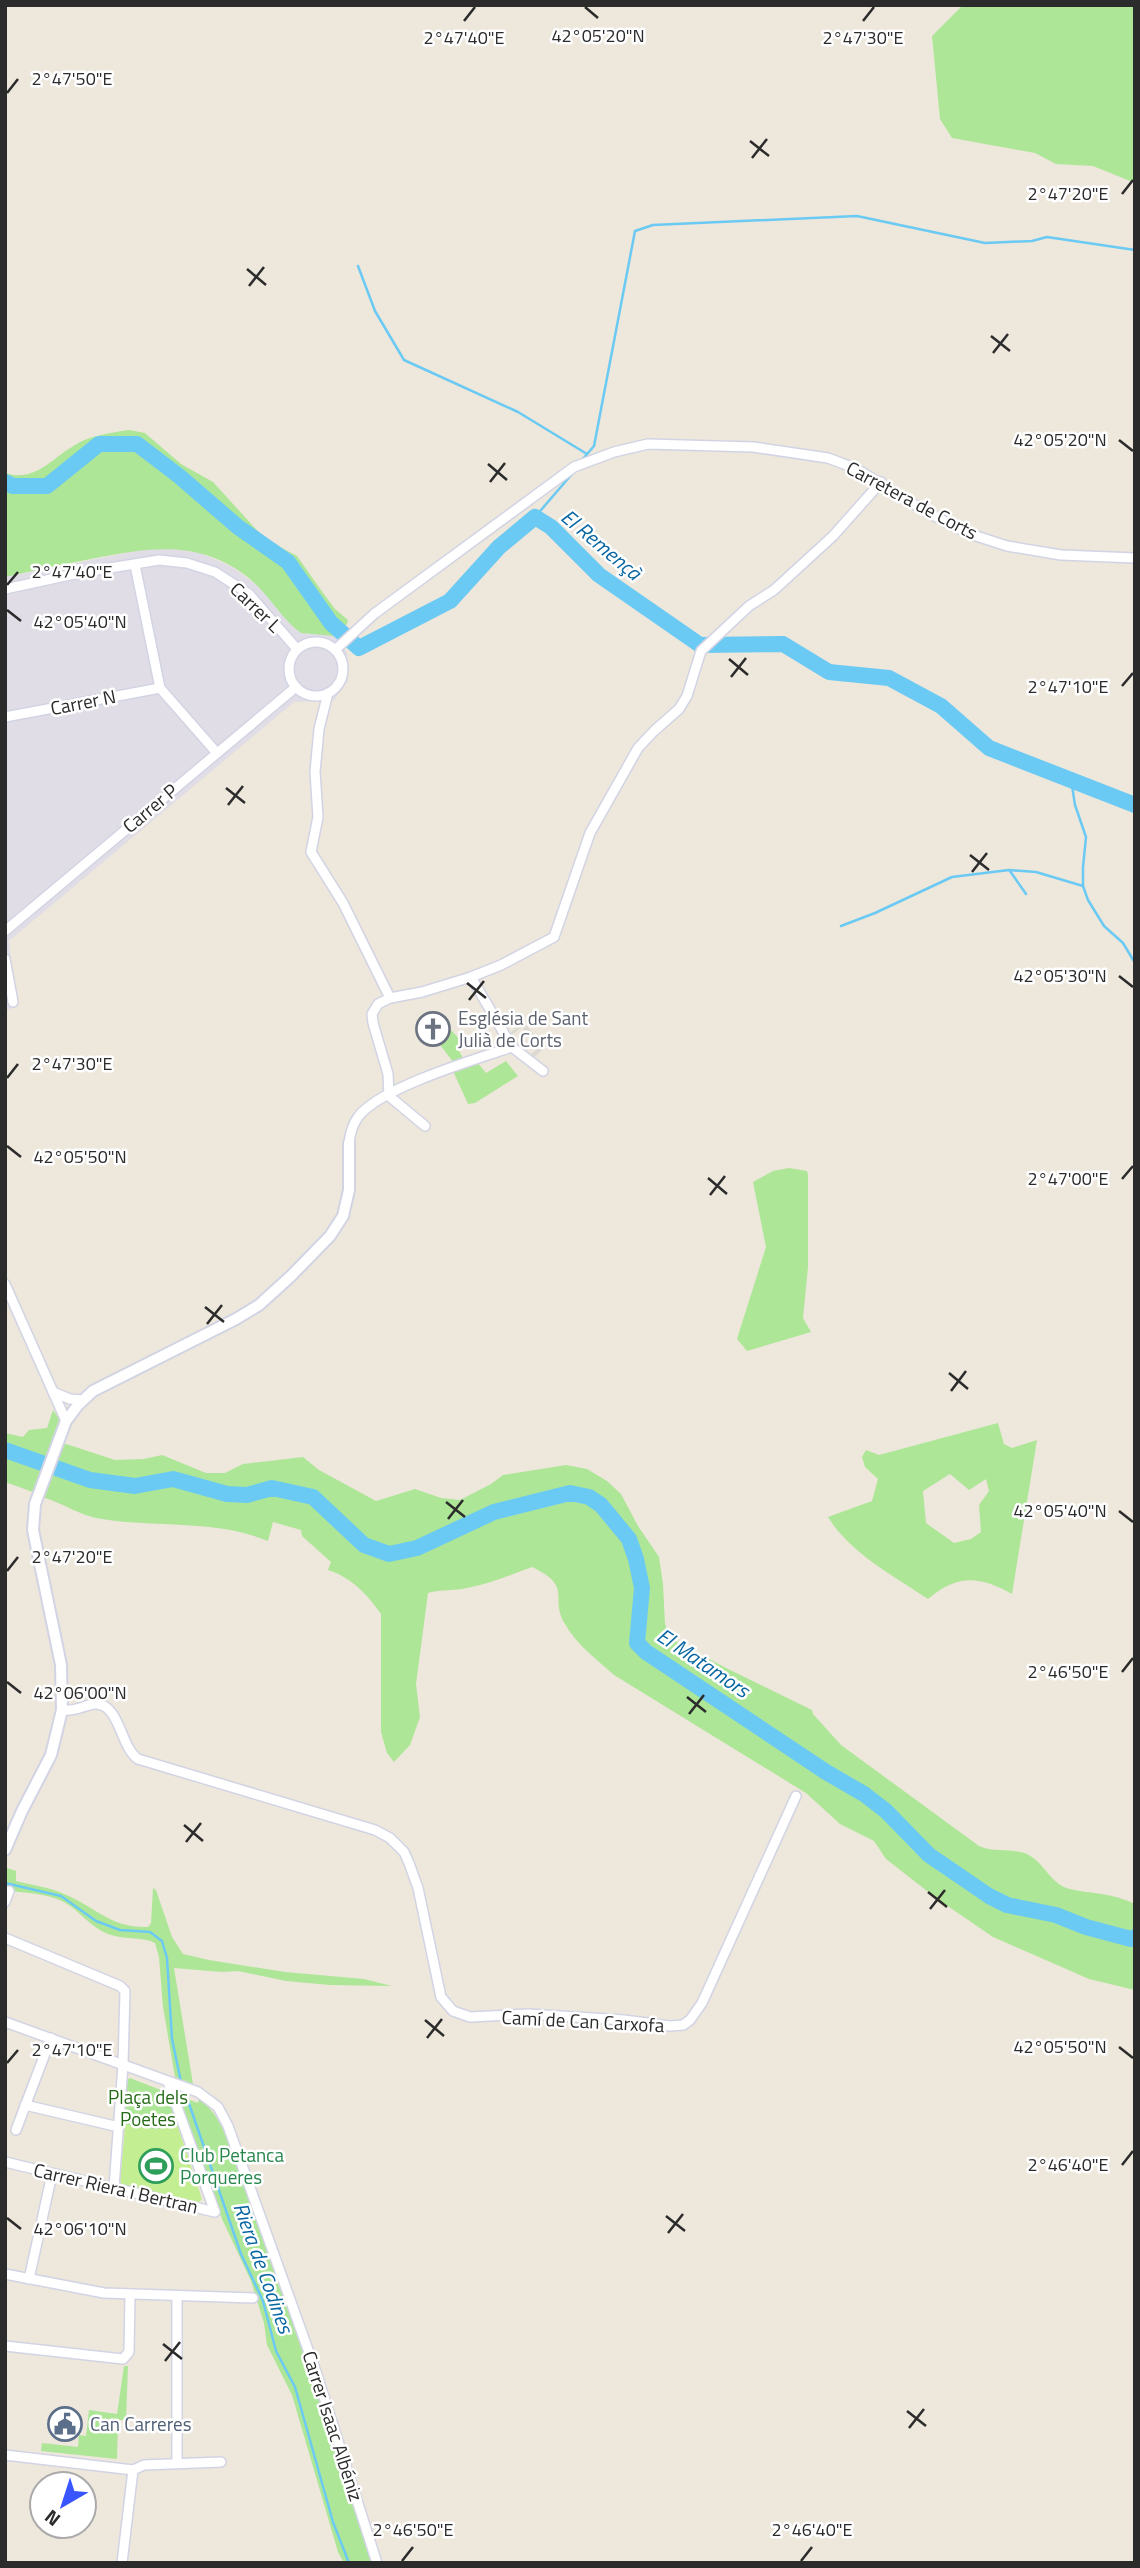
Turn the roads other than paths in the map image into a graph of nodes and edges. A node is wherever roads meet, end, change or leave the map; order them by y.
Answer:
1 (881, 482) junction
2 (1135, 558) edge
3 (135, 565) junction
4 (5, 589) edge
5 (297, 649) junction
6 (335, 650) junction
7 (296, 687) junction
8 (160, 688) junction
9 (328, 693) junction
10 (5, 717) edge
11 (216, 752) junction
12 (5, 931) edge
13 (5, 959) edge
14 (471, 977) junction
15 (390, 998) junction
16 (13, 1002) dead end
17 (512, 1047) junction
18 (543, 1071) dead end
19 (389, 1096) junction
20 (425, 1126) dead end
21 (349, 1143) joint
22 (5, 1284) edge
23 (53, 1392) junction
24 (83, 1400) junction
25 (64, 1425) junction
26 (62, 1710) junction
27 (796, 1796) dead end
28 (5, 1850) edge
29 (9, 1891) dead end
30 (5, 1902) edge
31 (5, 1938) edge
32 (5, 2022) edge
33 (51, 2038) junction
34 (123, 2065) junction
35 (168, 2082) junction
36 (25, 2105) junction
37 (119, 2127) junction
38 (16, 2130) dead end
39 (5, 2162) edge
40 (52, 2174) junction
41 (114, 2187) junction
42 (5, 2274) edge
43 (29, 2279) junction
44 (130, 2295) junction
45 (177, 2297) junction
46 (253, 2298) dead end
47 (5, 2346) edge
48 (5, 2455) edge
49 (221, 2462) dead end
50 (177, 2463) junction
51 (133, 2470) junction
52 (122, 2563) edge
53 (377, 2563) edge

1 - 2 street, Carretera de Corts
1 - 6 street, Carretera de Corts
1 - 14 street
3 - 4 street, Carrer L
3 - 5 street, Carrer L
3 - 8 street
5 - 6 street
5 - 7 street
6 - 9 street
7 - 9 street
7 - 11 street, Carrer P
8 - 10 street, Carrer N
8 - 11 street
9 - 15 street
11 - 12 street, Carrer P
13 - 16 street
14 - 15 street
14 - 17 street
15 - 19 street
17 - 18 street
17 - 19 street
19 - 20 street
19 - 21 street
21 - 24 street
22 - 23 street
23 - 24 street
23 - 25 street
24 - 25 street
25 - 26 street
26 - 27 street, Camí de Can Carxofa
26 - 28 street
29 - 30 street
31 - 34 street
32 - 33 street, Carrer Isaac Albéniz
33 - 34 street, Carrer Isaac Albéniz
33 - 36 street
34 - 35 street, Carrer Isaac Albéniz
34 - 37 street
35 - 41 street, Carrer Riera i Bertran
35 - 53 street, Carrer Isaac Albéniz
36 - 37 street
36 - 38 street
37 - 41 street
39 - 40 street, Carrer Riera i Bertran
40 - 41 street, Carrer Riera i Bertran
40 - 43 street
42 - 43 street
43 - 44 street
44 - 45 street
44 - 47 street
45 - 46 street
45 - 50 street
48 - 51 street
49 - 50 street
50 - 51 street
51 - 52 street

